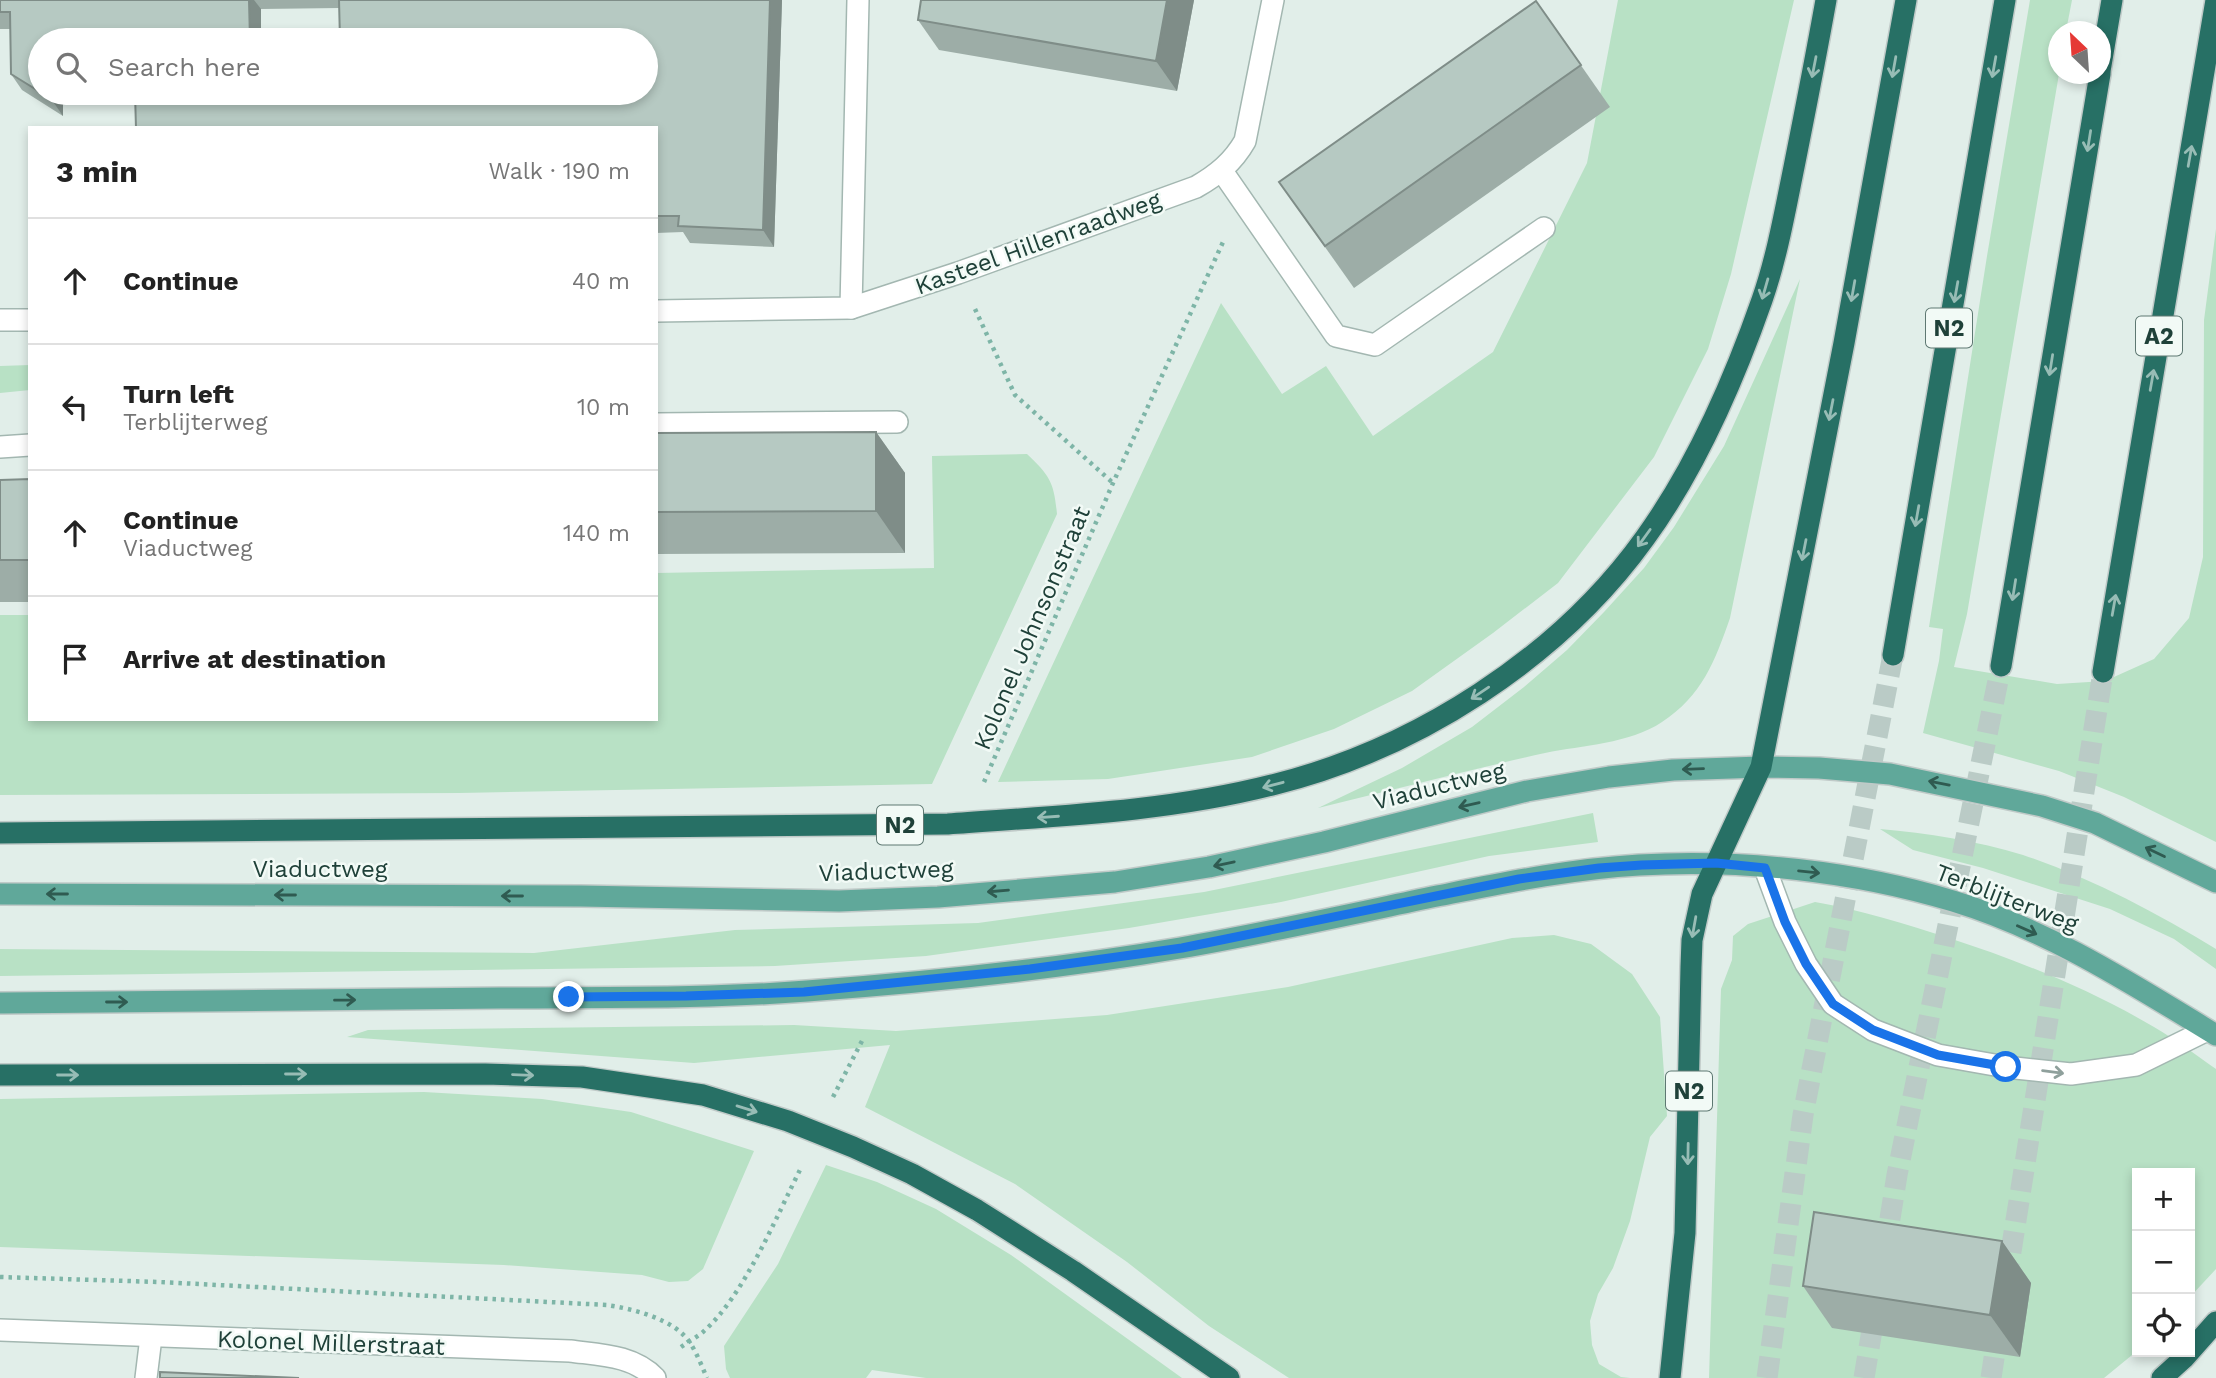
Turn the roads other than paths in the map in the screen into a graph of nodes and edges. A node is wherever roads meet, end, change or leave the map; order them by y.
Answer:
1 (859, 0) edge
2 (1273, 0) edge
3 (1826, 0) edge
4 (1906, 0) edge
5 (2005, 0) edge
6 (2112, 0) edge
7 (2216, 0) edge
8 (2108, 21) edge
9 (2098, 84) edge
10 (1222, 171) junction
11 (1544, 228) dead end
12 (851, 308) junction
13 (658, 311) edge
14 (0, 320) edge
15 (28, 320) edge
16 (897, 422) dead end
17 (658, 424) edge
18 (28, 445) edge
19 (0, 447) edge
20 (1893, 655) tunnel mouth
21 (2001, 666) tunnel mouth
22 (2103, 672) tunnel mouth
23 (1761, 767) junction
24 (0, 833) edge
25 (1716, 863) junction
26 (1765, 868) junction
27 (2216, 882) edge
28 (0, 894) edge
29 (0, 1003) edge
30 (2211, 1033) edge
31 (0, 1075) edge
32 (2216, 1322) edge
33 (0, 1330) edge
34 (151, 1337) junction
35 (651, 1374) edge
36 (146, 1378) edge
37 (1229, 1378) edge
38 (1670, 1378) edge
39 (2162, 1378) edge

1 - 12 street
2 - 10 street, Kasteel Hillenraadweg
3 -> 24 highway, N2
4 -> 23 highway
5 -> 20 highway, N2
6 - 8 highway
22 -> 7 highway, A2
9 -> 21 highway
10 - 11 street
10 - 12 street, Kasteel Hillenraadweg
12 - 13 street, Kasteel Hillenraadweg
14 - 15 street
16 - 17 street
18 - 19 street
23 - 25 highway
27 -> 23 main road
23 -> 28 main road, Viaductweg
25 - 26 main road, Terblijterweg
29 -> 25 main road
25 -> 38 highway, N2
26 -> 30 main road, Terblijterweg
26 -> 30 street
31 -> 37 highway
32 - 39 highway
33 - 34 street, Kolonel Millerstraat
34 - 35 street, Kolonel Millerstraat
34 - 36 street

